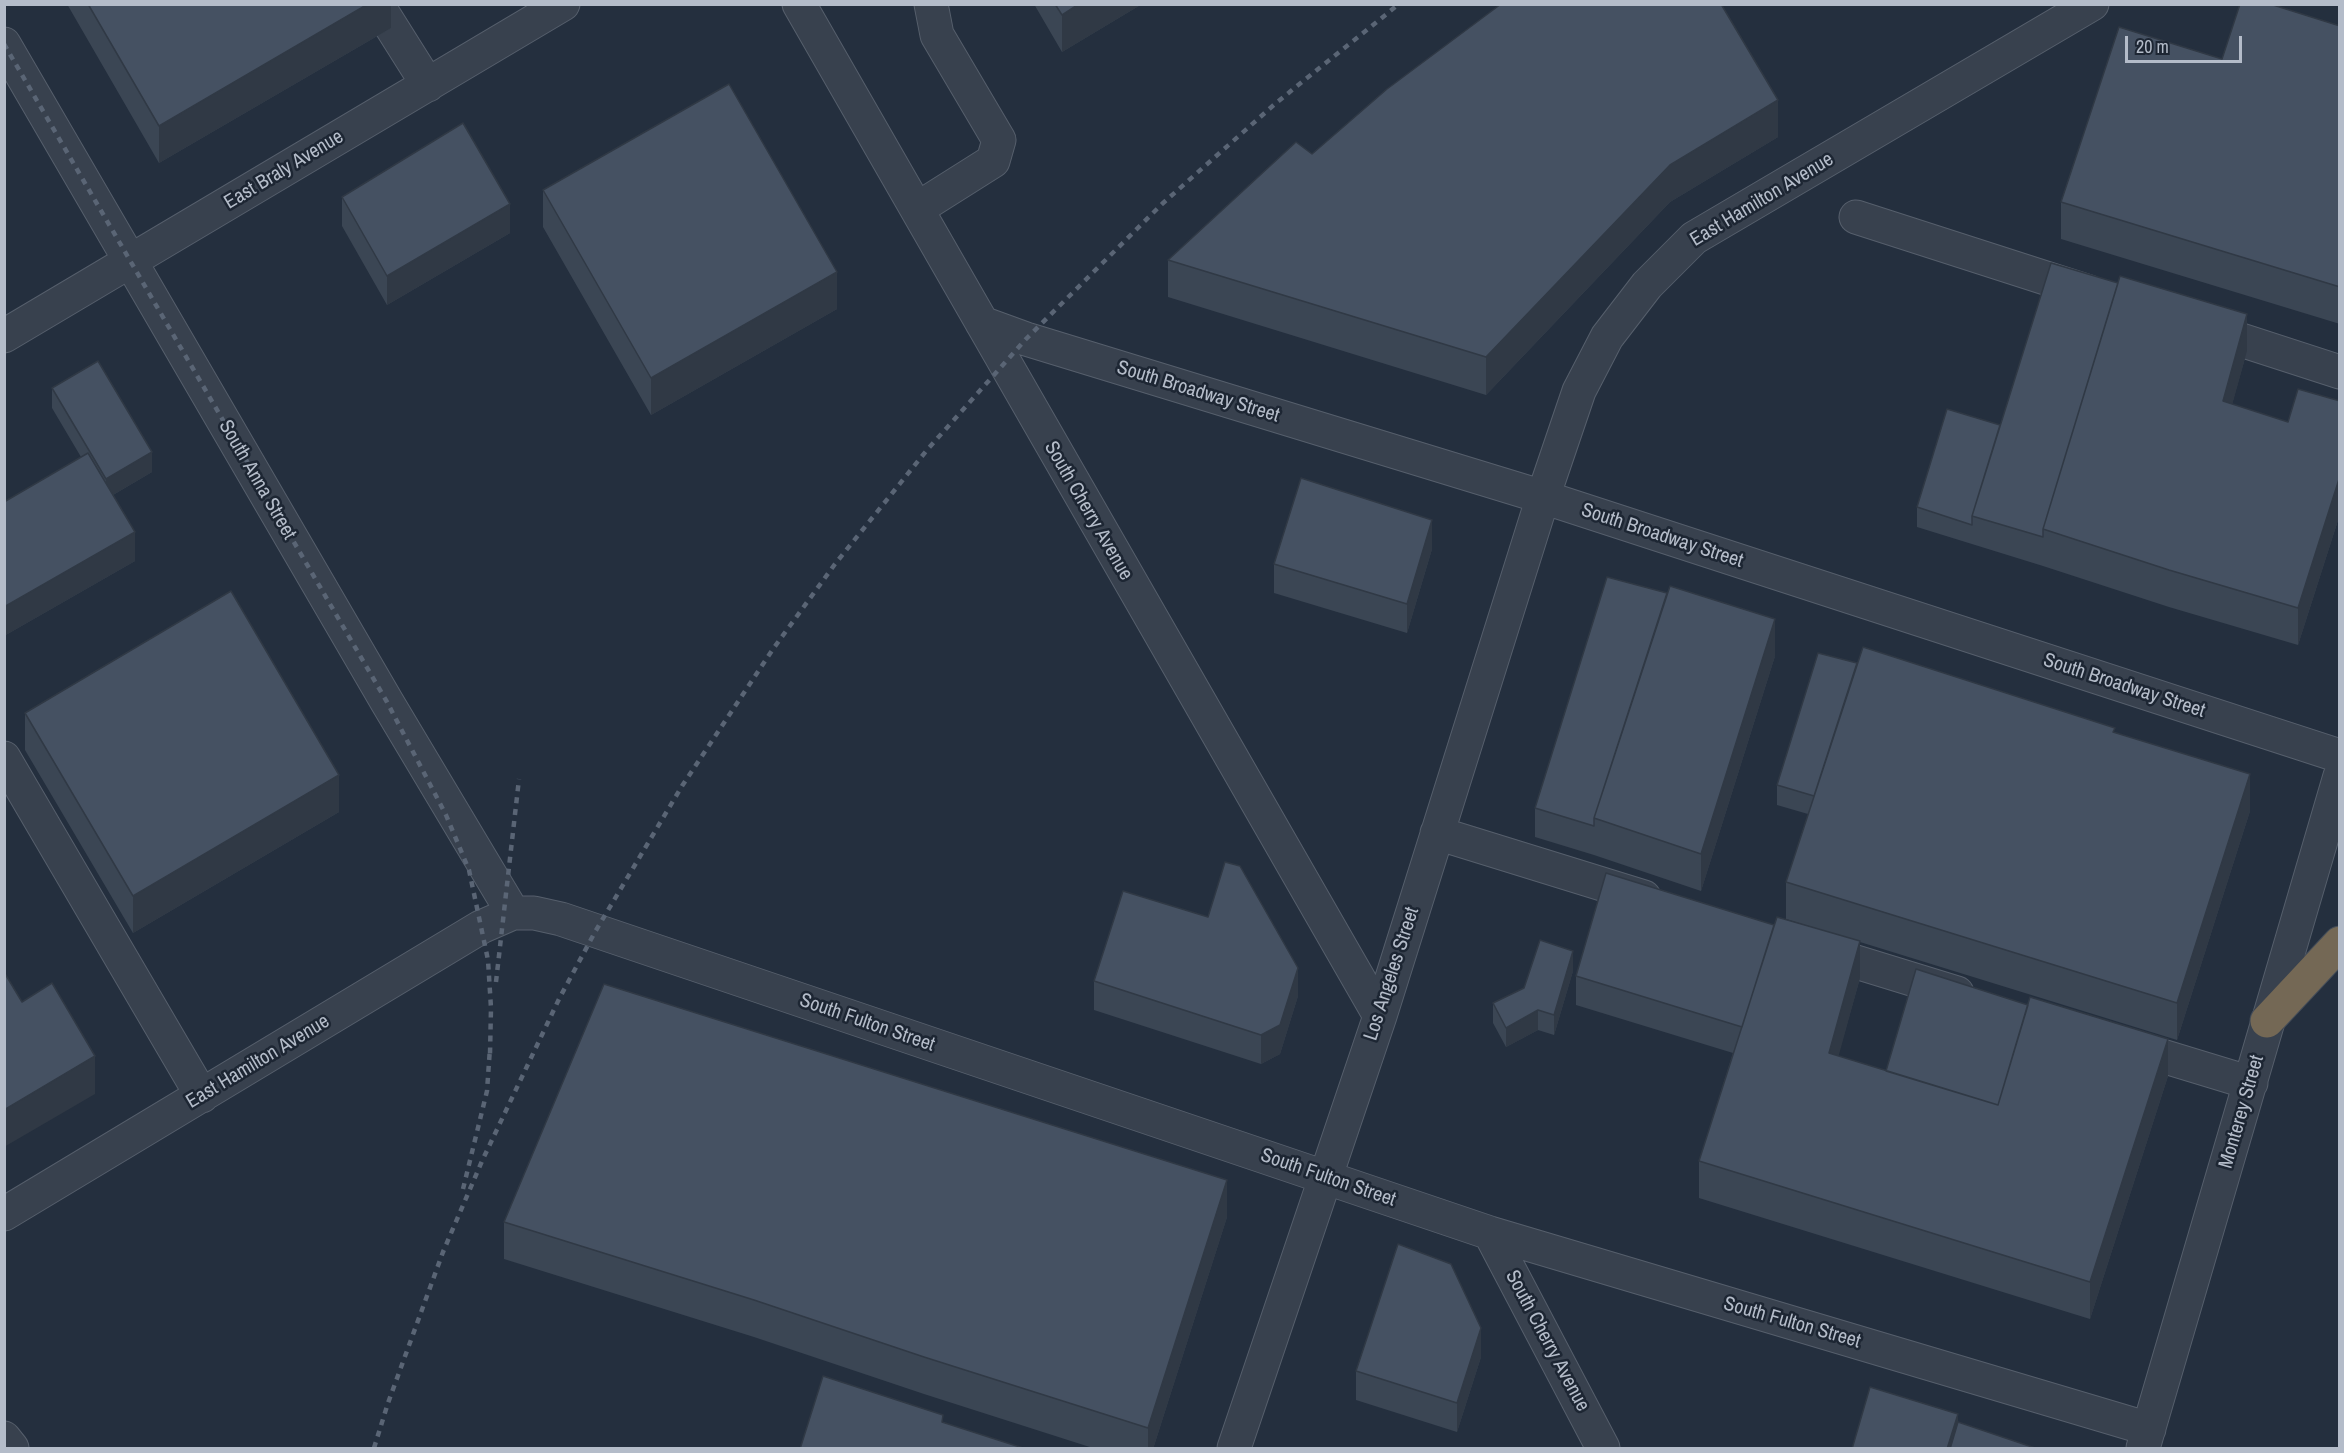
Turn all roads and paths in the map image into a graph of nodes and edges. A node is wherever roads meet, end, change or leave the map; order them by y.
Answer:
1 (377, 4) edge
2 (563, 4) edge
3 (799, 4) edge
4 (931, 4) edge
5 (2092, 4) edge
6 (4, 44) edge
7 (428, 85) junction
8 (917, 209) junction
9 (1856, 217) dead end
10 (130, 262) junction
11 (2115, 300) edge
12 (2171, 318) edge
13 (982, 323) junction
14 (4, 336) edge
15 (2340, 372) edge
16 (1543, 497) junction
17 (2340, 756) edge
18 (4, 758) edge
19 (2340, 776) edge
20 (1437, 833) junction
21 (1678, 907) edge
22 (513, 913) junction
23 (1792, 942) edge
24 (2340, 943) edge
25 (1987, 1002) edge
26 (1380, 1016) junction
27 (2267, 1021) junction
28 (2102, 1038) edge
29 (2251, 1083) junction
30 (202, 1096) junction
31 (1326, 1177) junction
32 (4, 1214) edge
33 (1490, 1233) junction
34 (4, 1438) edge
35 (2146, 1439) edge
36 (12, 1449) edge
37 (1234, 1449) edge
38 (1603, 1449) edge

1 - 7 street
2 - 7 street, East Braly Avenue
3 - 8 street, South Cherry Avenue
4 - 8 street
5 - 16 street, East Hamilton Avenue
6 - 10 street, South Anna Street
7 - 10 street, East Braly Avenue
8 - 13 street, South Cherry Avenue
9 - 11 street
10 - 14 street, East Braly Avenue
10 - 22 street, South Anna Street
12 - 15 street
13 - 16 street, South Broadway Street
13 - 26 street, South Cherry Avenue
16 - 17 street, South Broadway Street
16 - 20 street, Los Angeles Street
18 - 30 street
19 - 27 street, Monterey Street
20 - 21 street
20 - 26 street, Los Angeles Street
22 - 30 street, East Hamilton Avenue
22 - 31 street, South Fulton Street
23 - 25 street
24 - 27 highway
26 - 31 street, Los Angeles Street
27 - 29 street, Monterey Street
28 - 29 street
29 - 35 street, Monterey Street
30 - 32 street, East Hamilton Avenue
31 - 33 street, South Fulton Street
31 - 37 street, Los Angeles Street
33 - 35 street, South Fulton Street
33 - 38 street, South Cherry Avenue
34 - 36 street

